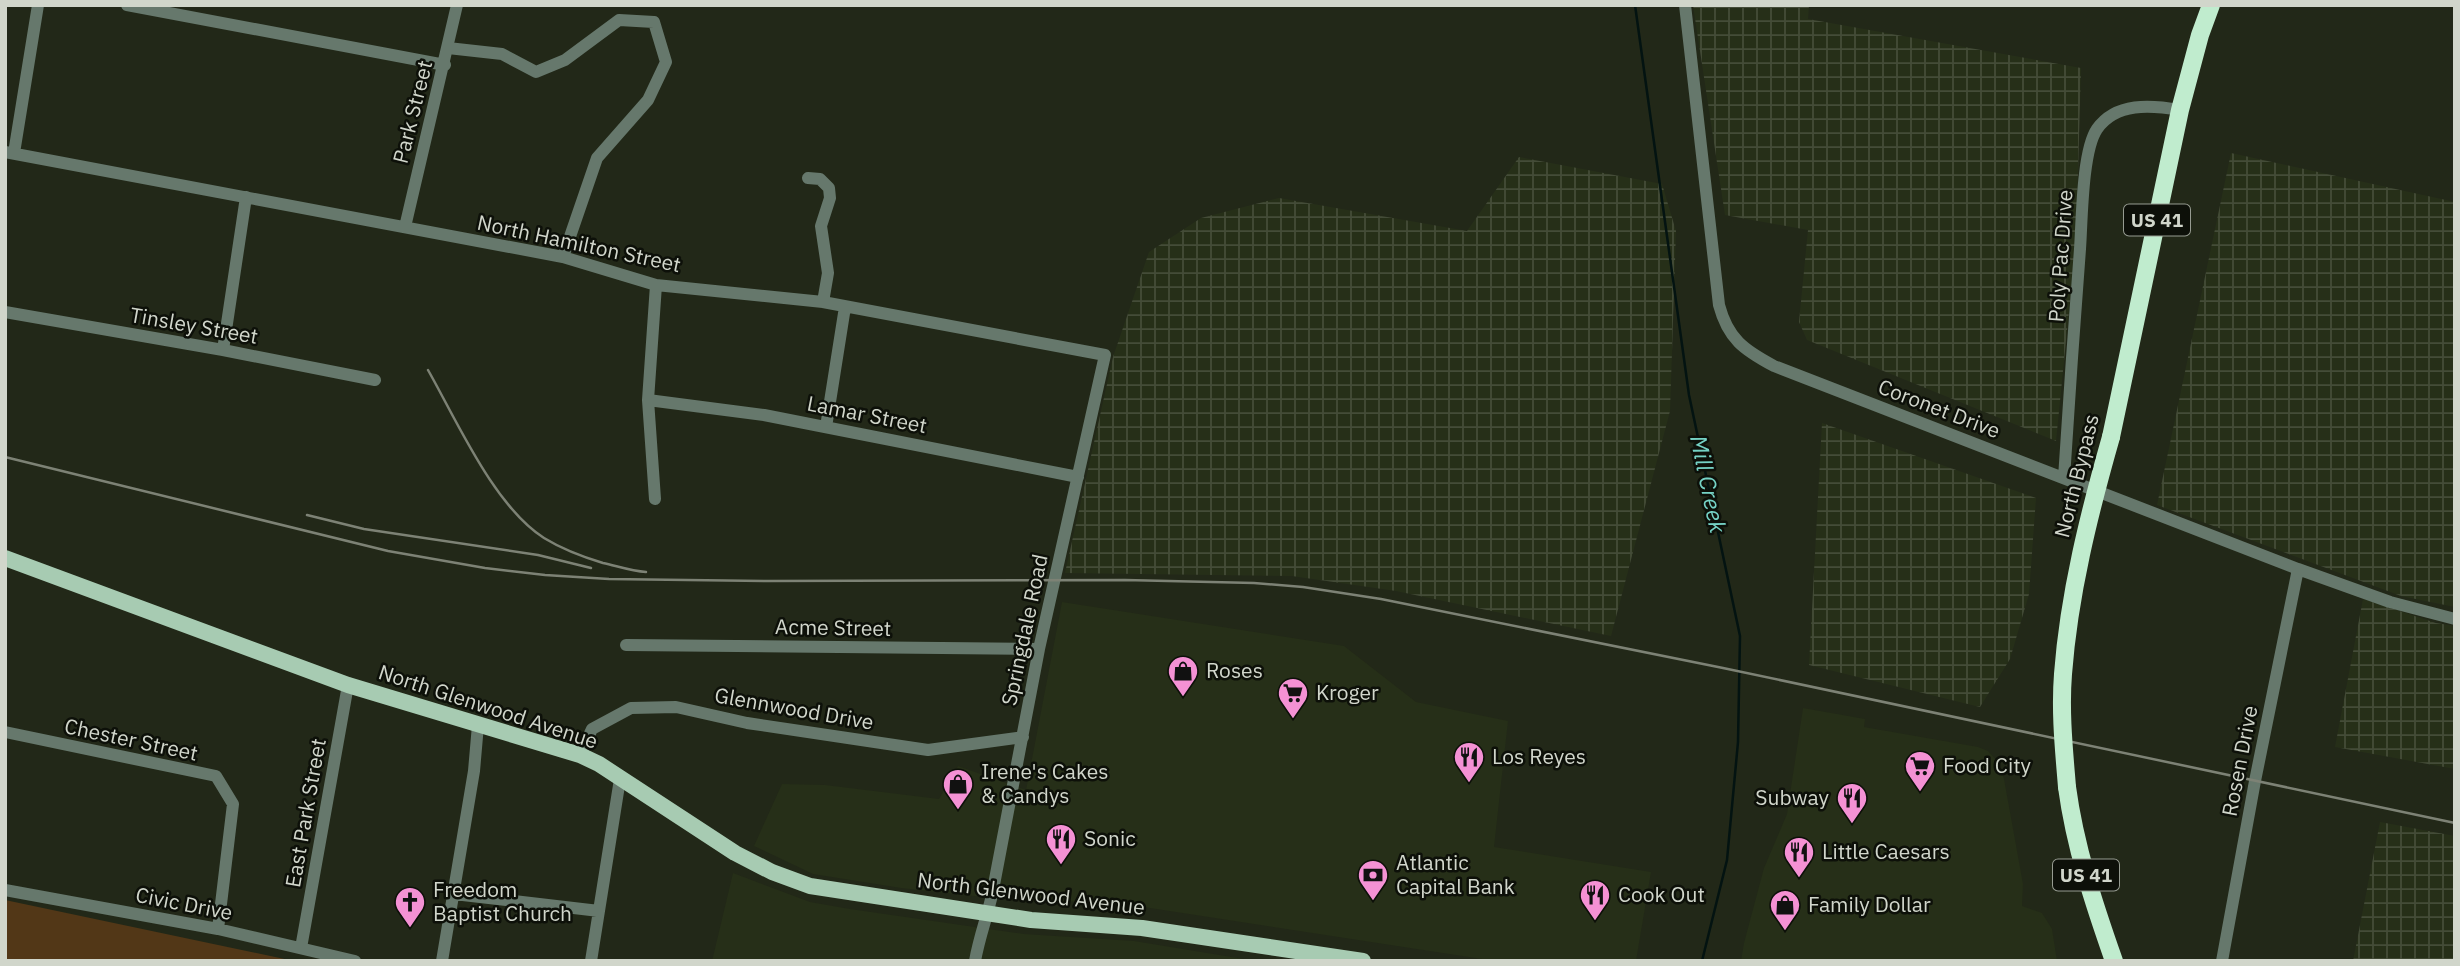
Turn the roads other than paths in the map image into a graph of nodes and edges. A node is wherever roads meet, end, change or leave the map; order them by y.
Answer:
1 (38, 5) edge
2 (127, 5) edge
3 (457, 5) edge
4 (1685, 5) edge
5 (2211, 5) edge
6 (448, 48) junction
7 (445, 65) junction
8 (2180, 110) junction
9 (10, 153) edge
10 (808, 178) dead end
11 (246, 197) junction
12 (405, 228) junction
13 (563, 257) junction
14 (656, 285) junction
15 (823, 302) junction
16 (845, 307) junction
17 (5, 312) edge
18 (223, 350) junction
19 (1105, 355) joint
20 (376, 380) dead end
21 (648, 400) junction
22 (826, 427) junction
23 (1078, 477) junction
24 (2064, 478) junction
25 (655, 499) dead end
26 (5, 558) edge
27 (2298, 569) junction
28 (2455, 619) edge
29 (626, 645) dead end
30 (1039, 649) junction
31 (348, 685) junction
32 (478, 725) junction
33 (5, 732) edge
34 (1023, 737) junction
35 (580, 755) junction
36 (620, 779) junction
37 (5, 890) edge
38 (454, 894) junction
39 (599, 911) junction
40 (988, 914) junction
41 (218, 929) junction
42 (301, 948) junction
43 (355, 961) edge
44 (442, 961) edge
45 (591, 961) edge
46 (975, 961) edge
47 (1363, 961) edge
48 (2114, 961) edge
49 (2222, 961) edge

1 - 9 street
2 - 7 street
3 - 6 street, Park Street
4 - 24 street, Coronet Drive
5 - 8 highway, North Bypass / US 41
6 - 7 street, Park Street
6 - 13 street
7 - 12 street, Park Street
8 - 24 street, Poly Pac Drive
8 - 48 highway, North Bypass / US 41, bridge
9 - 11 street, North Hamilton Street
10 - 15 street
11 - 12 street, North Hamilton Street
11 - 18 street
12 - 13 street, North Hamilton Street
13 - 14 street, North Hamilton Street
14 - 15 street, North Hamilton Street
14 - 21 street
15 - 16 street, North Hamilton Street
16 - 19 street, North Hamilton Street
16 - 22 street
17 - 18 street, Tinsley Street
18 - 20 street, Tinsley Street
19 - 23 street, Springdale Road
21 - 22 street, Lamar Street
21 - 25 street
22 - 23 street, Lamar Street
23 - 30 street, Springdale Road
24 - 27 street, Coronet Drive
26 - 31 main road, North Glenwood Avenue
27 - 28 street, Coronet Drive
27 - 49 street, Rosen Drive
29 - 30 street, Acme Street
30 - 34 street, Springdale Road
31 - 32 main road, North Glenwood Avenue
31 - 42 street, East Park Street
32 - 35 main road, North Glenwood Avenue
32 - 38 street
33 - 41 street, Chester Street
34 - 35 street, Glennwood Drive
34 - 40 street, Springdale Road
35 - 36 main road, North Glenwood Avenue
36 - 39 street
36 - 40 main road, North Glenwood Avenue
37 - 41 street, Civic Drive
38 - 39 street
38 - 44 street
39 - 45 street
40 - 46 street, Springdale Road
40 - 47 main road, North Glenwood Avenue
41 - 42 street, Civic Drive
42 - 43 street, Civic Drive

